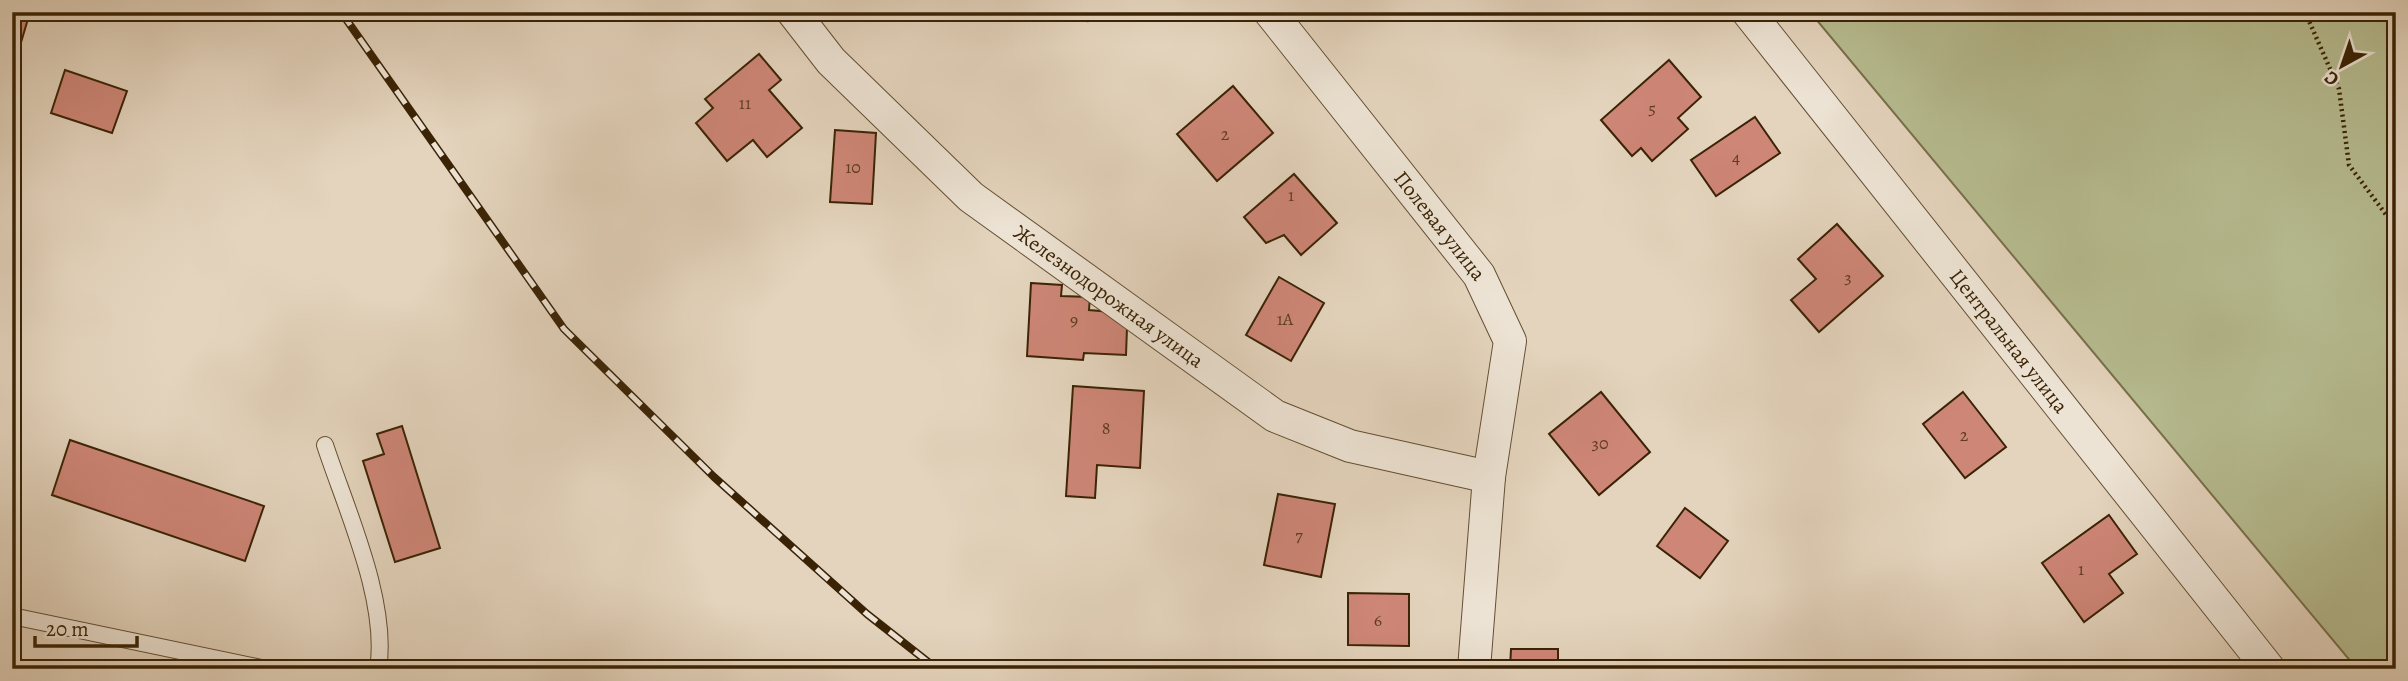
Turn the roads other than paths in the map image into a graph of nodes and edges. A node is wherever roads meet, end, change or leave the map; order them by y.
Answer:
1 (793, 12) edge
2 (1270, 12) edge
3 (1748, 12) edge
4 (325, 445) dead end
5 (1489, 477) junction
6 (12, 617) edge
7 (266, 669) edge
8 (378, 669) edge
9 (1474, 669) edge
10 (2269, 669) edge

1 - 5 street, Железнодорожная улица
2 - 5 street, Полевая улица
3 - 10 street, Центральная улица
4 - 8 lane
5 - 9 street, Полевая улица
6 - 7 lane

